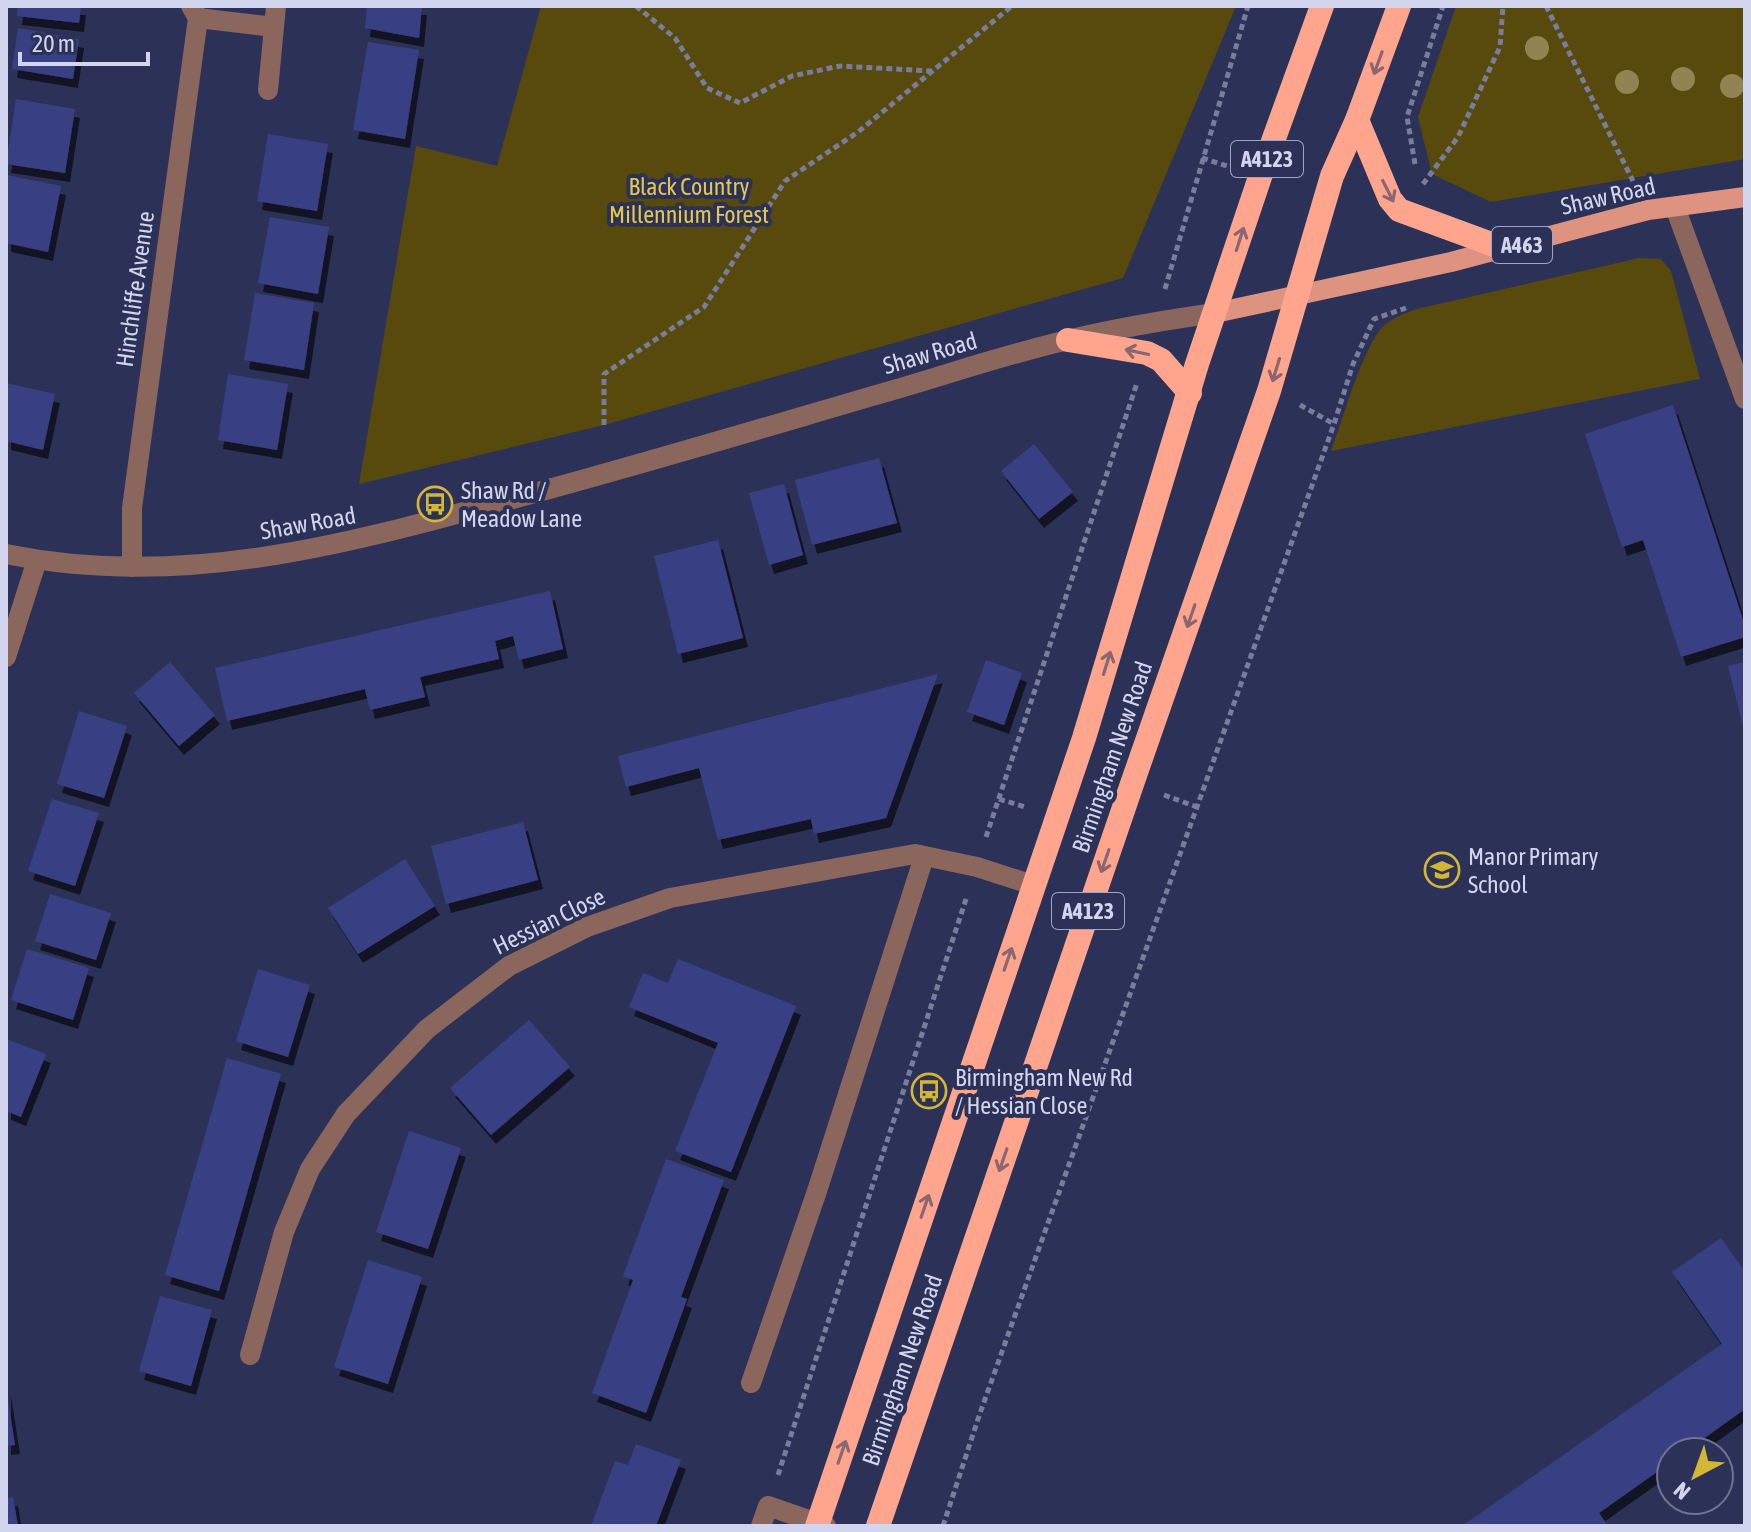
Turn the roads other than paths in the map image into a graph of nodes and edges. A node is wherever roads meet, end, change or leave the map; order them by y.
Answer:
1 (276, 6) edge
2 (1322, 6) edge
3 (1399, 6) edge
4 (195, 12) edge
5 (274, 27) junction
6 (268, 90) dead end
7 (1357, 120) junction
8 (1745, 197) edge
9 (1675, 207) junction
10 (1505, 249) junction
11 (1298, 296) junction
12 (1215, 313) junction
13 (1068, 340) junction
14 (1190, 393) junction
15 (1745, 399) edge
16 (6, 554) edge
17 (37, 560) junction
18 (132, 567) junction
19 (6, 657) edge
20 (924, 857) junction
21 (1033, 885) junction
22 (250, 1355) dead end
23 (751, 1383) dead end
24 (820, 1525) edge
25 (761, 1526) edge
26 (878, 1526) edge

1 - 5 street
12 -> 2 highway, Birmingham New Road / A4123
3 -> 7 highway, Birmingham New Road / A4123
4 - 5 street, Hinchliffe Avenue
4 - 18 street, Hinchliffe Avenue
5 - 6 street
7 -> 10 highway
7 - 11 highway, Birmingham New Road / A4123
8 - 9 main road, Shaw Road / A463
9 - 10 main road, Shaw Road / A463
9 - 15 street
10 - 11 main road, Shaw Road / A463
11 - 12 main road, Shaw Road / A463
11 -> 26 highway, Birmingham New Road / A4123
12 - 13 street, Shaw Road
12 - 14 highway, Birmingham New Road / A4123
14 -> 13 highway
13 - 18 street, Shaw Road
21 -> 14 highway, Birmingham New Road / A4123
16 - 17 street, Shaw Road
17 - 18 street, Shaw Road
17 - 19 street
20 - 21 street, Hessian Close
20 - 22 street, Hessian Close
20 - 23 street
24 -> 21 highway, Birmingham New Road / A4123
24 - 25 street

